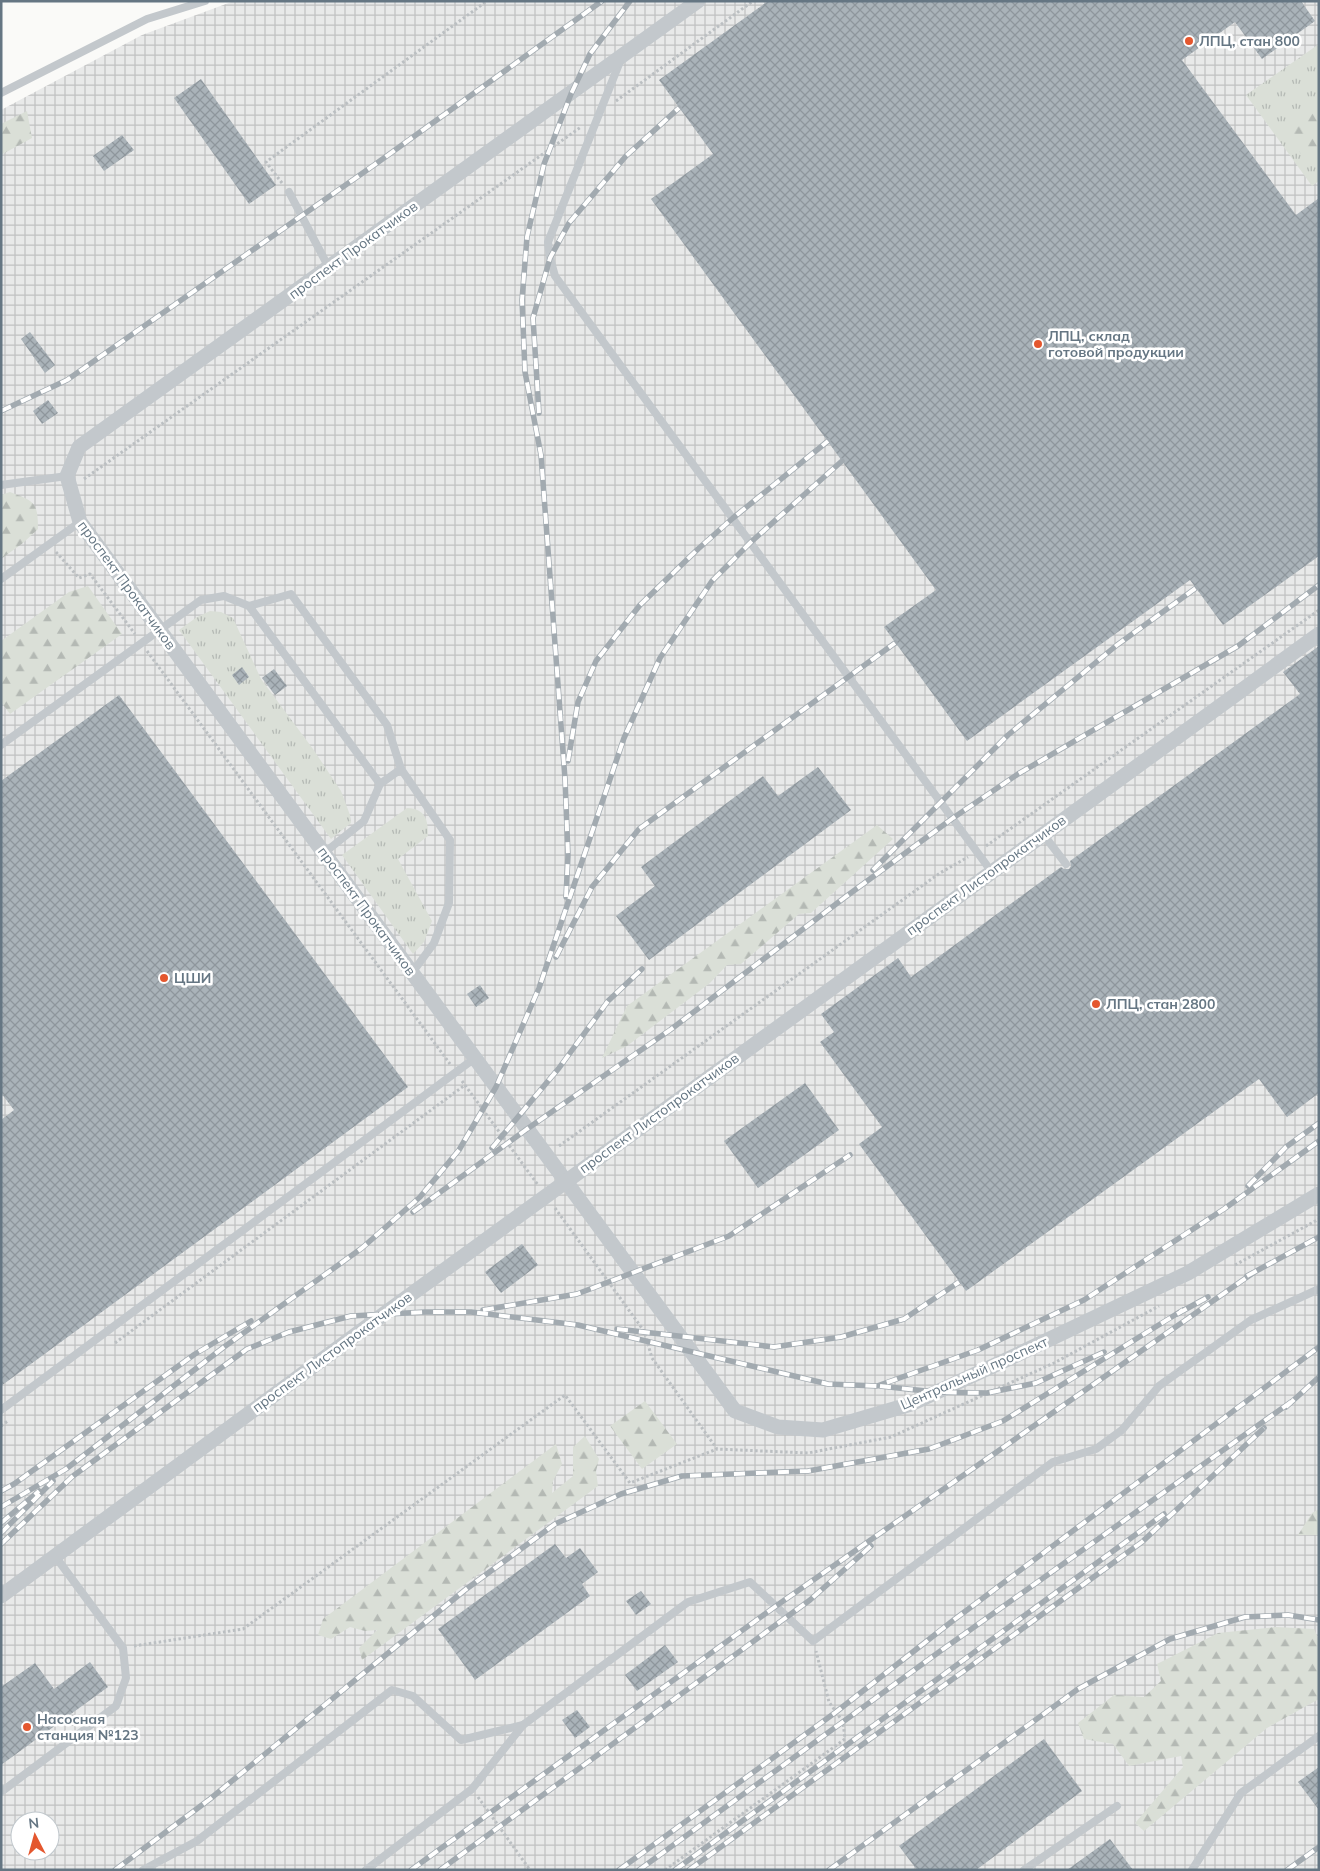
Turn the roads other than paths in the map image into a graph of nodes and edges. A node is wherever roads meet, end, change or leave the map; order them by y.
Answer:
1 (205, 1) edge
2 (698, 1) edge
3 (622, 57) junction
4 (1, 93) edge
5 (289, 192) dead end
6 (329, 268) junction
7 (68, 482) junction
8 (1, 485) edge
9 (80, 522) junction
10 (1, 579) edge
11 (250, 606) junction
12 (159, 629) junction
13 (1319, 634) edge
14 (1, 745) edge
15 (401, 769) junction
16 (380, 784) junction
17 (1043, 833) junction
18 (324, 853) junction
19 (1066, 864) dead end
20 (991, 871) junction
21 (412, 974) junction
22 (475, 1058) junction
23 (566, 1182) junction
24 (1319, 1194) edge
25 (1319, 1289) edge
26 (1, 1410) edge
27 (55, 1556) junction
28 (1, 1596) edge
29 (523, 1725) junction
30 (1319, 1736) edge
31 (1, 1792) edge
32 (1117, 1806) dead end
33 (143, 1870) edge
34 (366, 1870) edge
35 (1024, 1870) edge
36 (1192, 1870) edge

1 - 4 lane
2 - 3 street, проспект Прокатчиков
3 - 6 street, проспект Прокатчиков
3 - 20 lane
5 - 6 lane
6 - 7 street, проспект Прокатчиков
7 - 8 lane
7 - 9 street, проспект Прокатчиков
9 - 10 lane
9 - 12 street, проспект Прокатчиков
11 - 12 lane
11 - 15 lane
11 - 16 lane
12 - 14 lane
12 - 18 street, проспект Прокатчиков
13 - 17 street, проспект Листопрокатчиков
15 - 16 lane
15 - 21 lane
16 - 18 lane
17 - 19 lane
17 - 20 street, проспект Листопрокатчиков
18 - 21 street, проспект Прокатчиков
20 - 23 street, проспект Листопрокатчиков
21 - 22 street, проспект Прокатчиков
22 - 23 street, проспект Прокатчиков
22 - 26 lane
23 - 24 street, Центральный проспект
23 - 27 street, проспект Листопрокатчиков
25 - 29 lane
27 - 28 street, проспект Листопрокатчиков
27 - 31 lane
29 - 33 lane
29 - 34 lane
30 - 36 lane
32 - 35 lane

